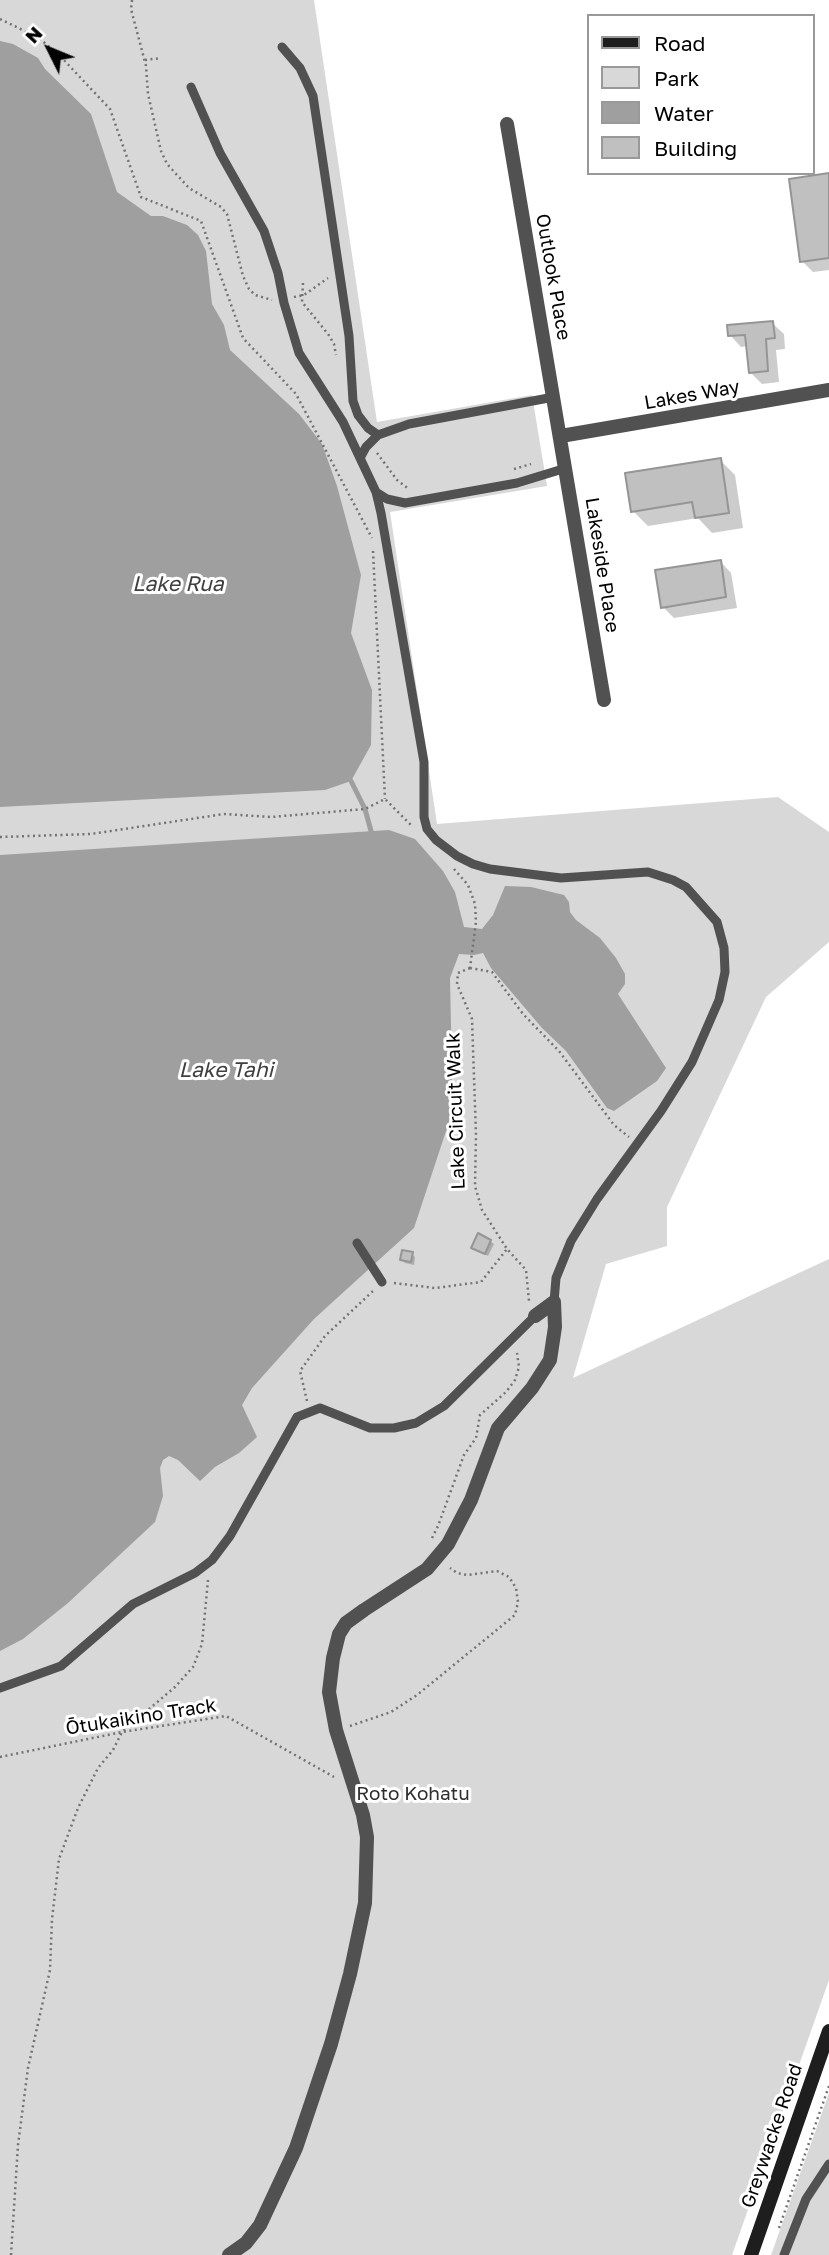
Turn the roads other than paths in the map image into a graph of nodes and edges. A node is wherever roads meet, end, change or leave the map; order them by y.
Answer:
1 (282, 47) dead end
2 (191, 87) dead end
3 (507, 124) dead end
4 (829, 390) edge
5 (554, 397) junction
6 (378, 435) junction
7 (561, 436) junction
8 (360, 458) junction
9 (566, 468) junction
10 (376, 492) junction
11 (604, 700) dead end
12 (357, 1243) dead end
13 (382, 1282) road end
14 (554, 1302) junction
15 (535, 1316) joint
16 (0, 1688) edge
17 (829, 2031) edge
18 (829, 2164) edge
19 (229, 2255) edge
20 (751, 2255) edge
21 (784, 2255) edge

1 - 6 lane
2 - 8 lane
3 - 5 street, Outlook Place
4 - 7 street, Lakes Way
5 - 6 lane
5 - 7 street, Outlook Place
6 - 8 lane
7 - 9 street, Lakeside Place
8 - 10 lane
9 - 10 lane
9 - 11 street, Lakeside Place
10 - 14 lane
12 - 13 lane
14 - 15 street
14 - 19 street
15 - 16 lane
17 - 20 street, Greywacke Road
18 - 21 lane

